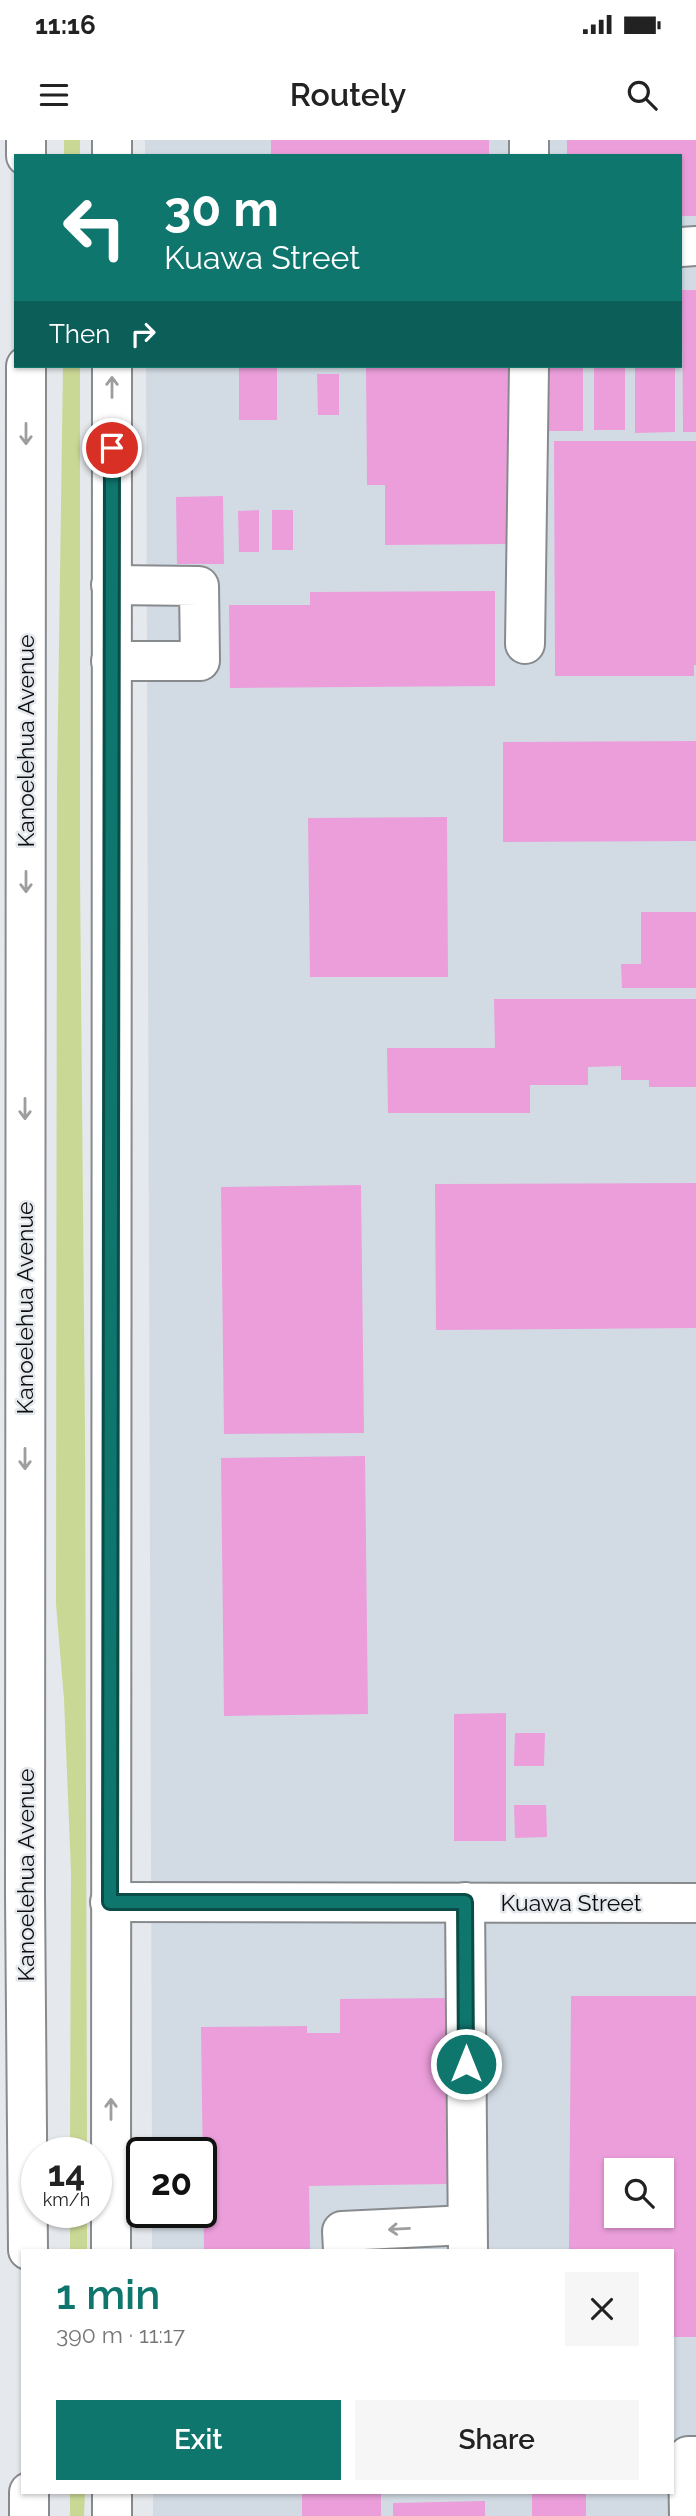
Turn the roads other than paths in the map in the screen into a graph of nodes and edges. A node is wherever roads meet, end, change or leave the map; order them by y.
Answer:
1 (26, 368) edge
2 (112, 368) edge
3 (529, 368) edge
4 (111, 585) junction
5 (525, 645) dead end
6 (111, 661) junction
7 (110, 1902) junction
8 (465, 1902) junction
9 (696, 1903) edge
10 (468, 2238) edge
11 (28, 2249) edge
12 (111, 2249) edge
13 (343, 2249) edge
14 (696, 2456) edge
15 (29, 2494) edge
16 (112, 2494) edge
17 (29, 2516) edge
18 (112, 2516) edge
19 (689, 2516) edge

1 -> 11 main road, Kanoelehua Avenue
4 -> 2 main road
3 - 5 main road
4 - 6 main road
4 - 6 main road
6 - 7 main road
7 - 8 main road, Kuawa Street
12 -> 7 main road
8 - 9 main road, Kuawa Street
8 - 10 main road
10 -> 13 main road
14 - 19 main road
15 - 17 main road
16 - 18 main road

